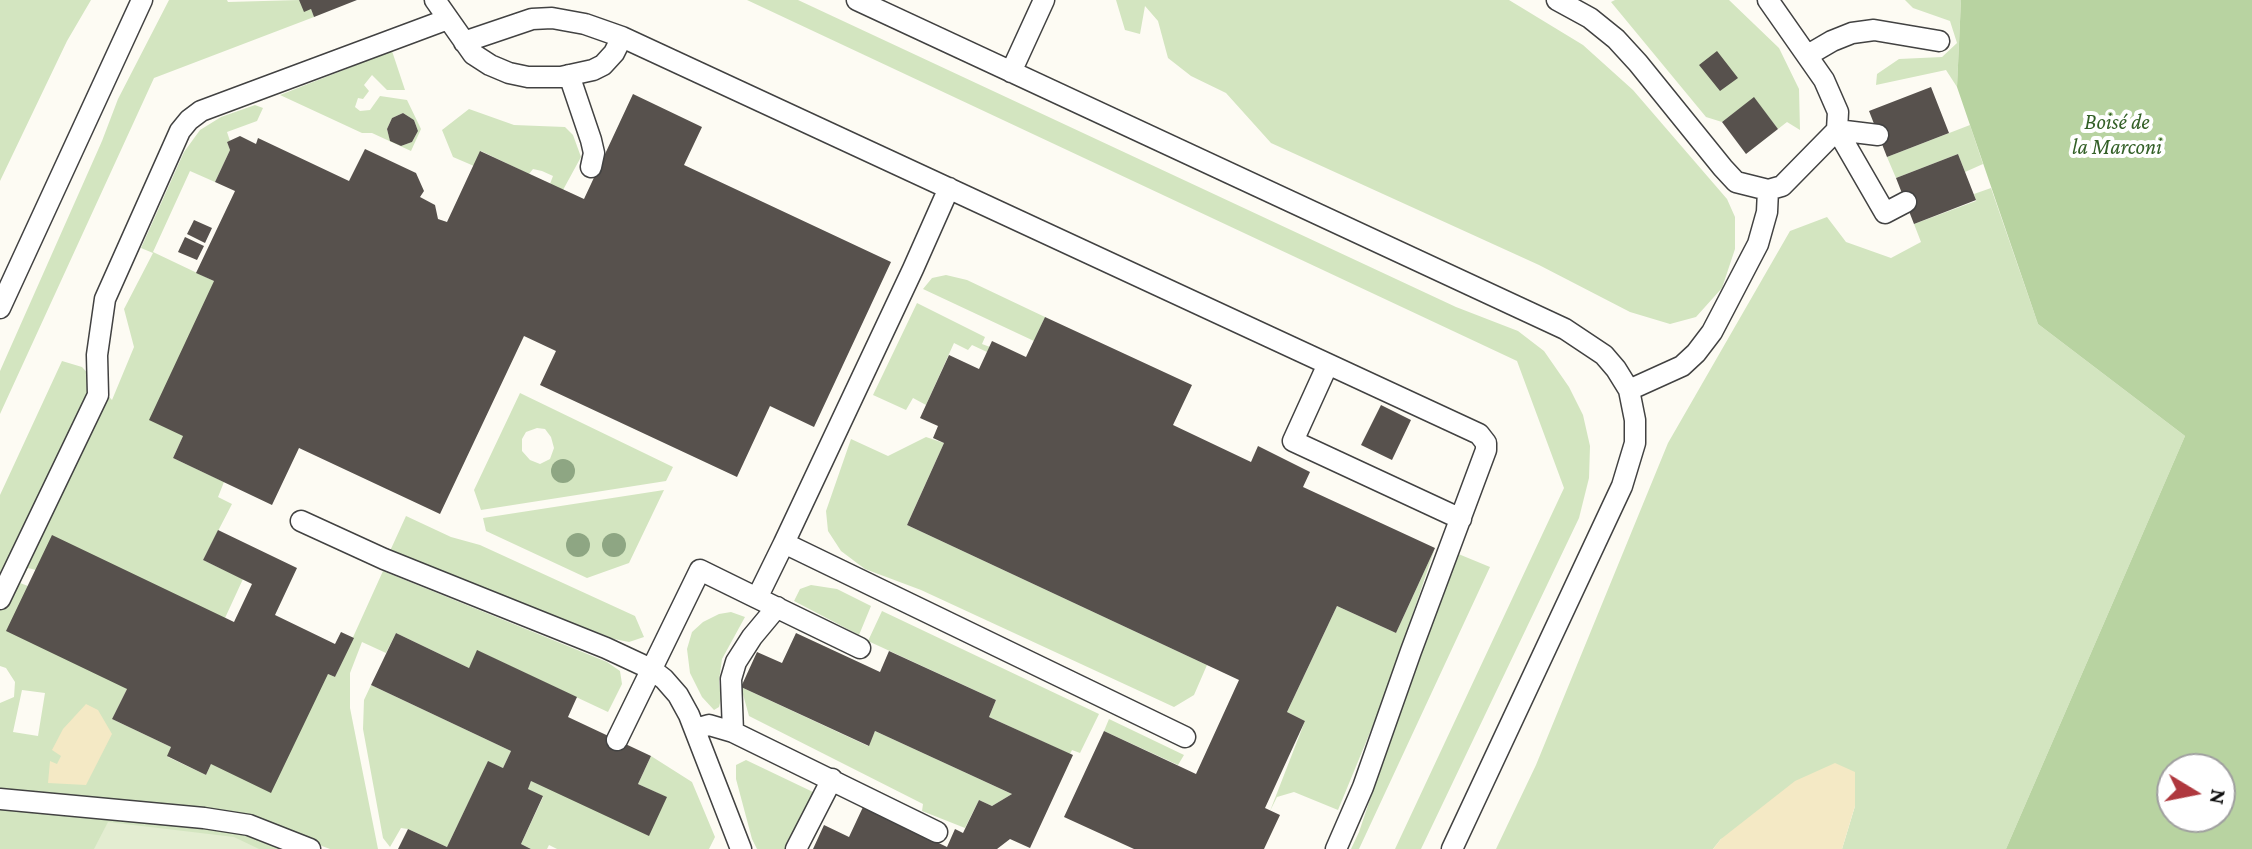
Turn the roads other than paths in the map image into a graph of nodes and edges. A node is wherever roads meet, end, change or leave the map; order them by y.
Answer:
1 (142, 0) edge
2 (435, 0) edge
3 (857, 0) edge
4 (1044, 0) edge
5 (1557, 0) edge
6 (1771, 1) edge
7 (448, 19) junction
8 (622, 37) junction
9 (1939, 41) dead end
10 (464, 42) junction
11 (1808, 55) junction
12 (1011, 72) junction
13 (569, 75) junction
14 (1837, 130) junction
15 (1878, 135) dead end
16 (591, 167) dead end
17 (949, 188) junction
18 (1768, 190) junction
19 (1906, 202) dead end
20 (0, 308) edge
21 (1328, 364) junction
22 (1629, 390) junction
23 (1461, 519) junction
24 (301, 521) dead end
25 (784, 543) junction
26 (757, 598) junction
27 (0, 599) edge
28 (777, 607) junction
29 (860, 648) dead end
30 (651, 669) junction
31 (695, 729) junction
32 (733, 732) junction
33 (1185, 737) dead end
34 (617, 740) dead end
35 (832, 779) junction
36 (0, 799) edge
37 (937, 832) dead end
38 (737, 848) edge
39 (310, 849) edge
40 (796, 849) edge
41 (1336, 849) edge
42 (1452, 849) edge

1 - 20 lane
2 - 7 lane
3 - 12 lane
4 - 12 lane
5 - 18 lane
6 - 11 lane
7 - 10 lane
7 - 27 lane
8 - 10 lane
8 - 13 lane
8 - 17 lane
9 - 11 lane
10 - 13 lane
11 - 14 lane
12 - 22 lane
13 - 16 lane
14 - 15 lane
14 - 18 lane
14 - 19 lane
17 - 21 lane
17 - 25 lane
18 - 22 lane
21 - 23 lane
21 - 23 lane
22 - 42 lane
23 - 41 lane
24 - 30 lane
25 - 26 lane
25 - 33 lane
26 - 28 lane
26 - 30 lane
28 - 29 lane
28 - 32 lane
30 - 31 lane
30 - 34 lane
31 - 32 lane
31 - 38 lane
32 - 35 lane
35 - 37 lane
35 - 40 lane
36 - 39 lane

